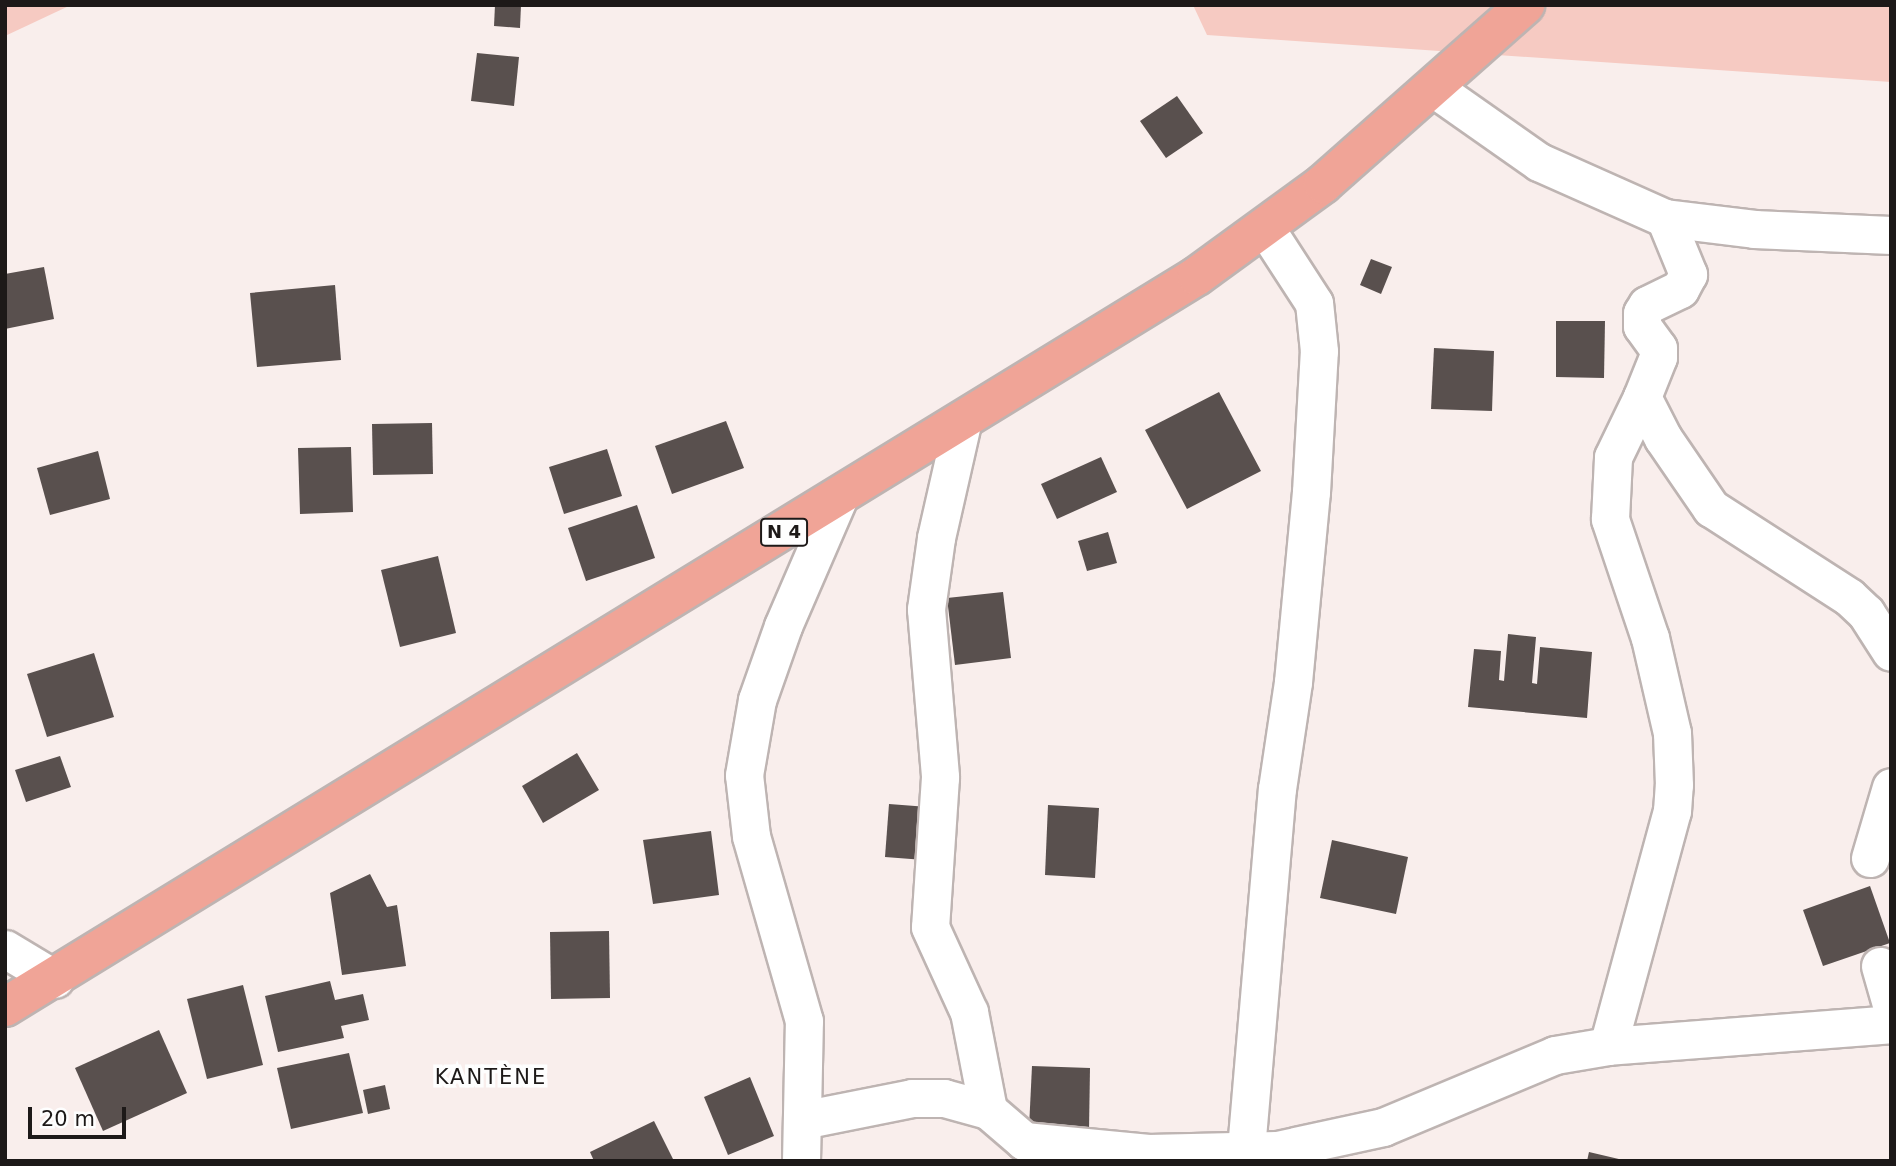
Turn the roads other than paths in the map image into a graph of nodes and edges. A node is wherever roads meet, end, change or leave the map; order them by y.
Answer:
1 (1525, 5) edge
2 (1435, 89) junction
3 (1665, 218) junction
4 (1266, 229) junction
5 (1891, 235) edge
6 (1642, 397) junction
7 (963, 419) junction
8 (838, 499) junction
9 (1891, 652) edge
10 (1891, 787) edge
11 (1870, 858) dead end
12 (5, 949) edge
13 (1880, 966) dead end
14 (55, 979) junction
15 (1891, 1004) edge
16 (5, 1007) edge
17 (1891, 1024) edge
18 (1608, 1046) junction
19 (988, 1110) junction
20 (802, 1120) junction
21 (1246, 1149) junction
22 (802, 1161) edge

1 - 2 highway, N 4
2 - 3 street
2 - 4 highway, N 4
3 - 5 street
3 - 6 street
4 - 7 highway, N 4
4 - 21 street
6 - 9 street
6 - 18 street
7 - 8 highway, N 4
7 - 19 street
8 - 14 highway, N 4
8 - 20 street
10 - 11 street
12 - 14 street
13 - 15 street
14 - 16 highway, N 4
17 - 18 street
18 - 21 street
19 - 20 street
19 - 21 street
20 - 22 street

